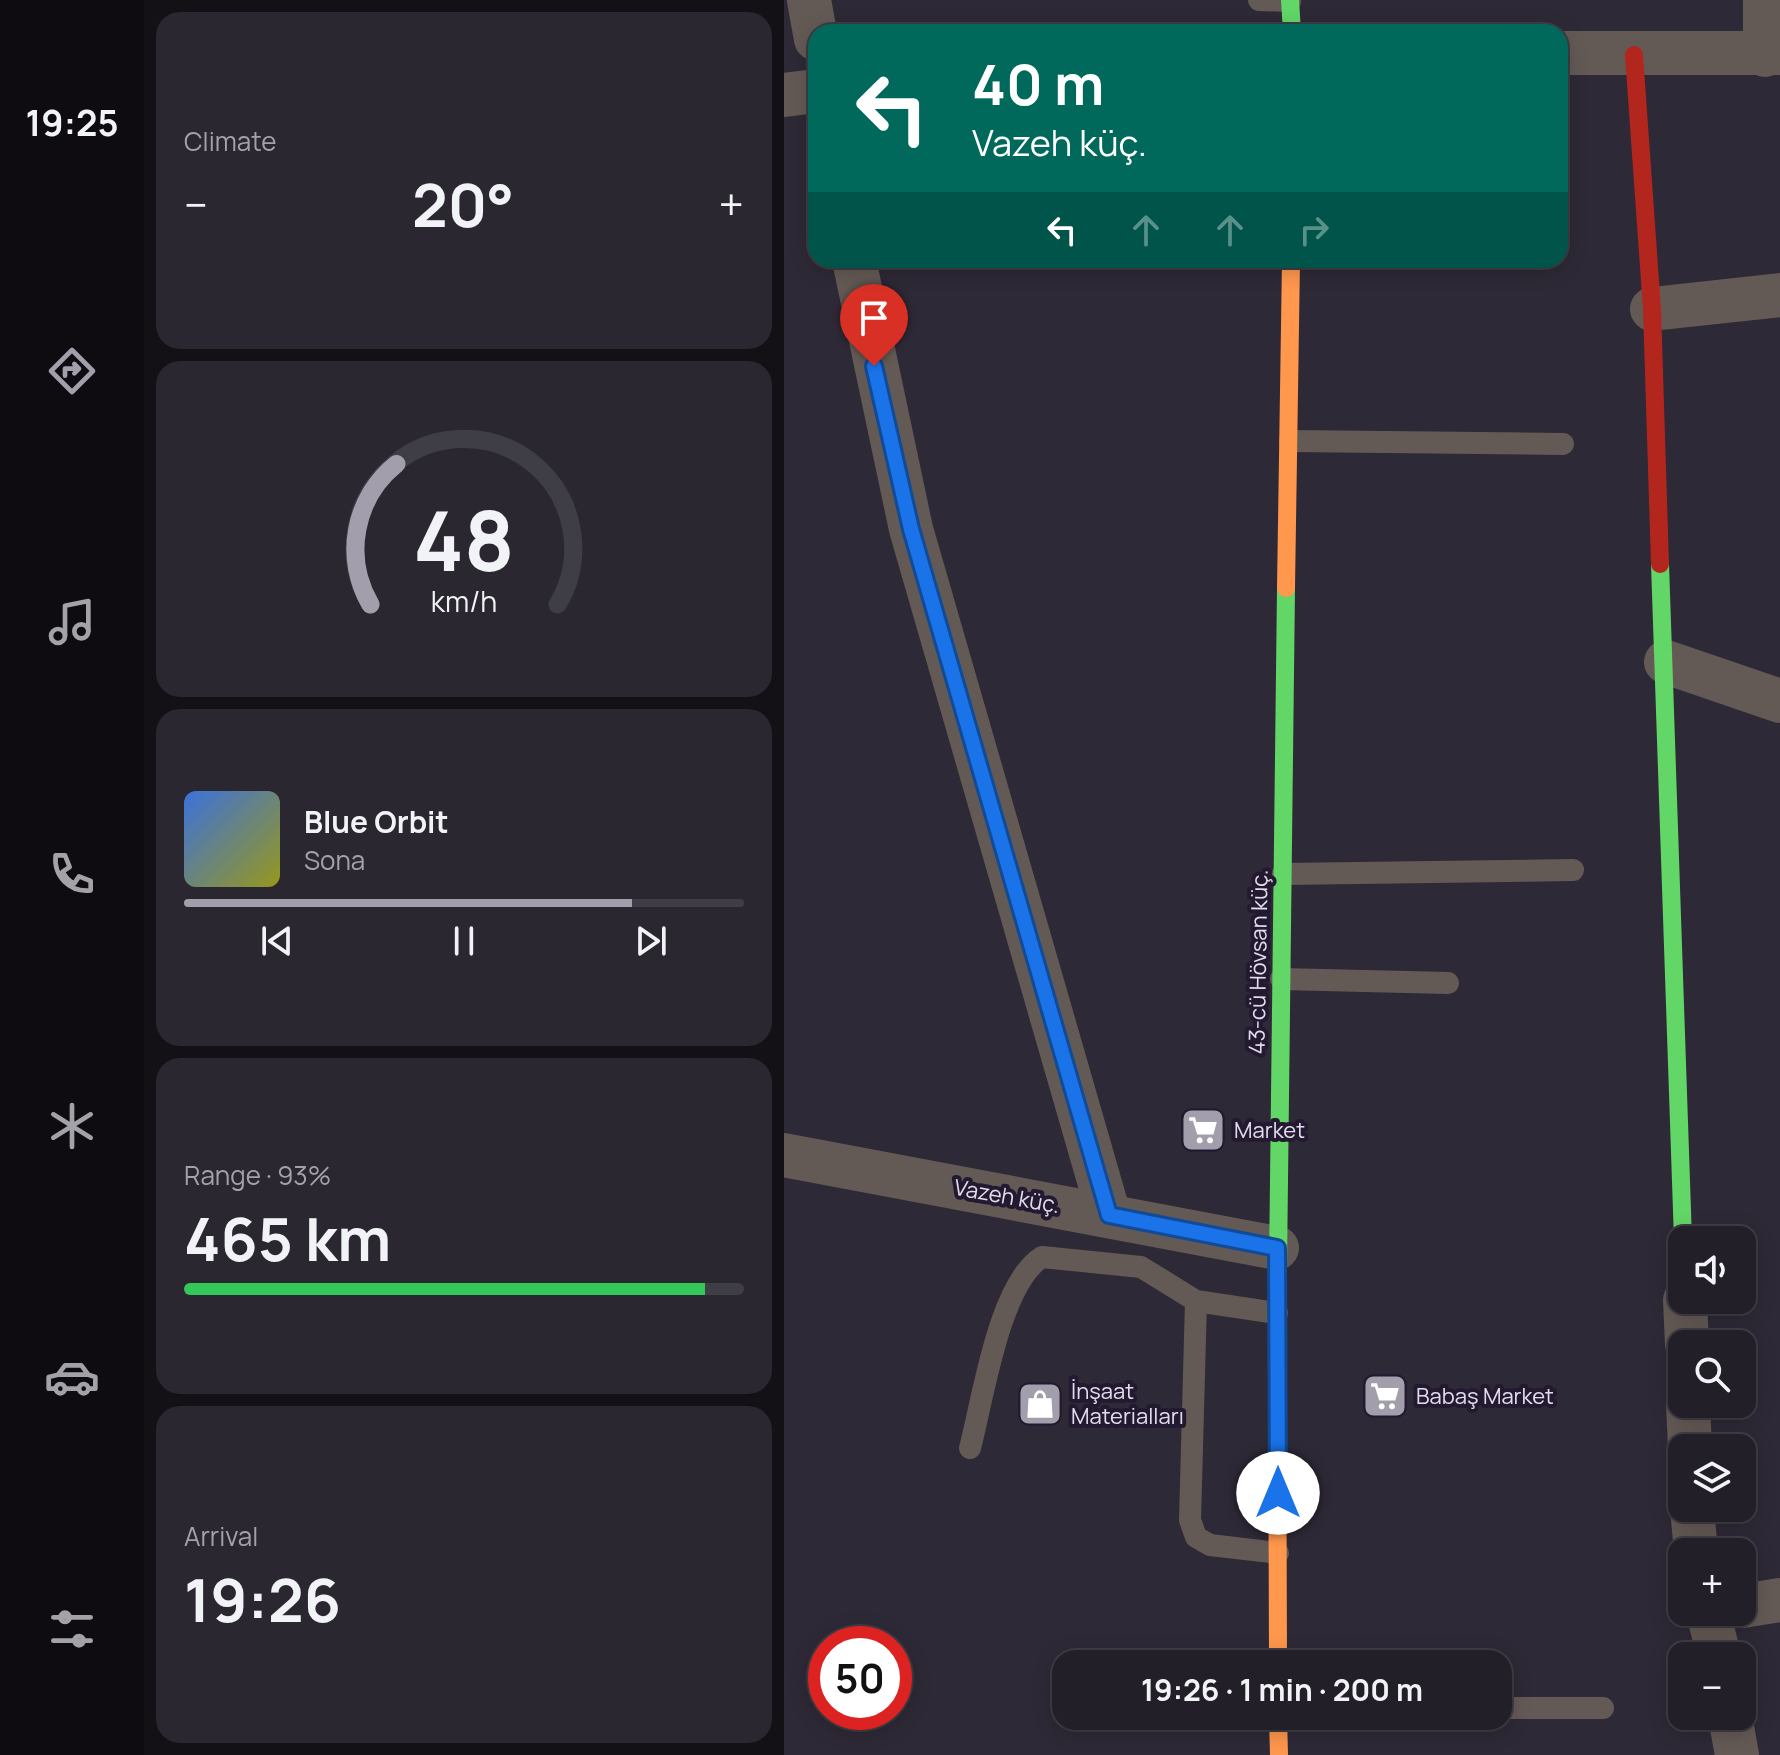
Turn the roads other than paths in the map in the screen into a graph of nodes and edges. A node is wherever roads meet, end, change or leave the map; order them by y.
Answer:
1 (809, 0) edge
2 (1259, 0) edge
3 (1290, 0) edge
4 (1765, 0) edge
5 (813, 24) edge
6 (1292, 24) edge
7 (1568, 53) edge
8 (1773, 54) edge
9 (1634, 55) junction
10 (808, 92) edge
11 (784, 95) edge
12 (856, 268) edge
13 (1291, 268) edge
14 (1780, 295) edge
15 (1652, 309) junction
16 (1290, 441) junction
17 (1563, 444) dead end
18 (1666, 662) junction
19 (1780, 701) edge
20 (1573, 870) dead end
21 (1283, 874) junction
22 (1281, 979) junction
23 (1448, 983) dead end
24 (784, 1155) edge
25 (1109, 1215) junction
26 (1683, 1226) edge
27 (1277, 1248) junction
28 (1196, 1301) junction
29 (1277, 1313) junction
30 (970, 1448) dead end
31 (1278, 1553) junction
32 (1780, 1600) edge
33 (1756, 1604) edge
34 (1278, 1650) edge
35 (1512, 1708) edge
36 (1603, 1708) dead end
37 (1279, 1730) edge
38 (1733, 1730) edge
39 (1280, 1754) edge
40 (1737, 1755) edge

1 - 5 street
2 - 3 lane
3 - 6 main road
4 - 8 street
7 - 9 street
8 - 9 street
9 - 15 main road
10 - 11 street
12 - 25 street
13 - 16 main road, 43-cü Hövsan küç.
14 - 15 street
15 - 18 main road
16 - 17 lane
16 - 21 main road, 43-cü Hövsan küç.
18 - 19 street
18 - 26 main road
20 - 21 lane
21 - 22 main road, 43-cü Hövsan küç.
22 - 23 lane
22 - 27 main road, 43-cü Hövsan küç.
24 - 25 street, Vazeh küç.
25 - 27 street, Vazeh küç.
27 - 29 main road, 43-cü Hövsan küç.
28 - 29 lane
28 - 30 lane
28 - 31 lane
29 - 31 main road, 43-cü Hövsan küç.
31 - 34 main road, 43-cü Hövsan küç.
32 - 33 street
35 - 36 lane
37 - 39 main road
38 - 40 street

